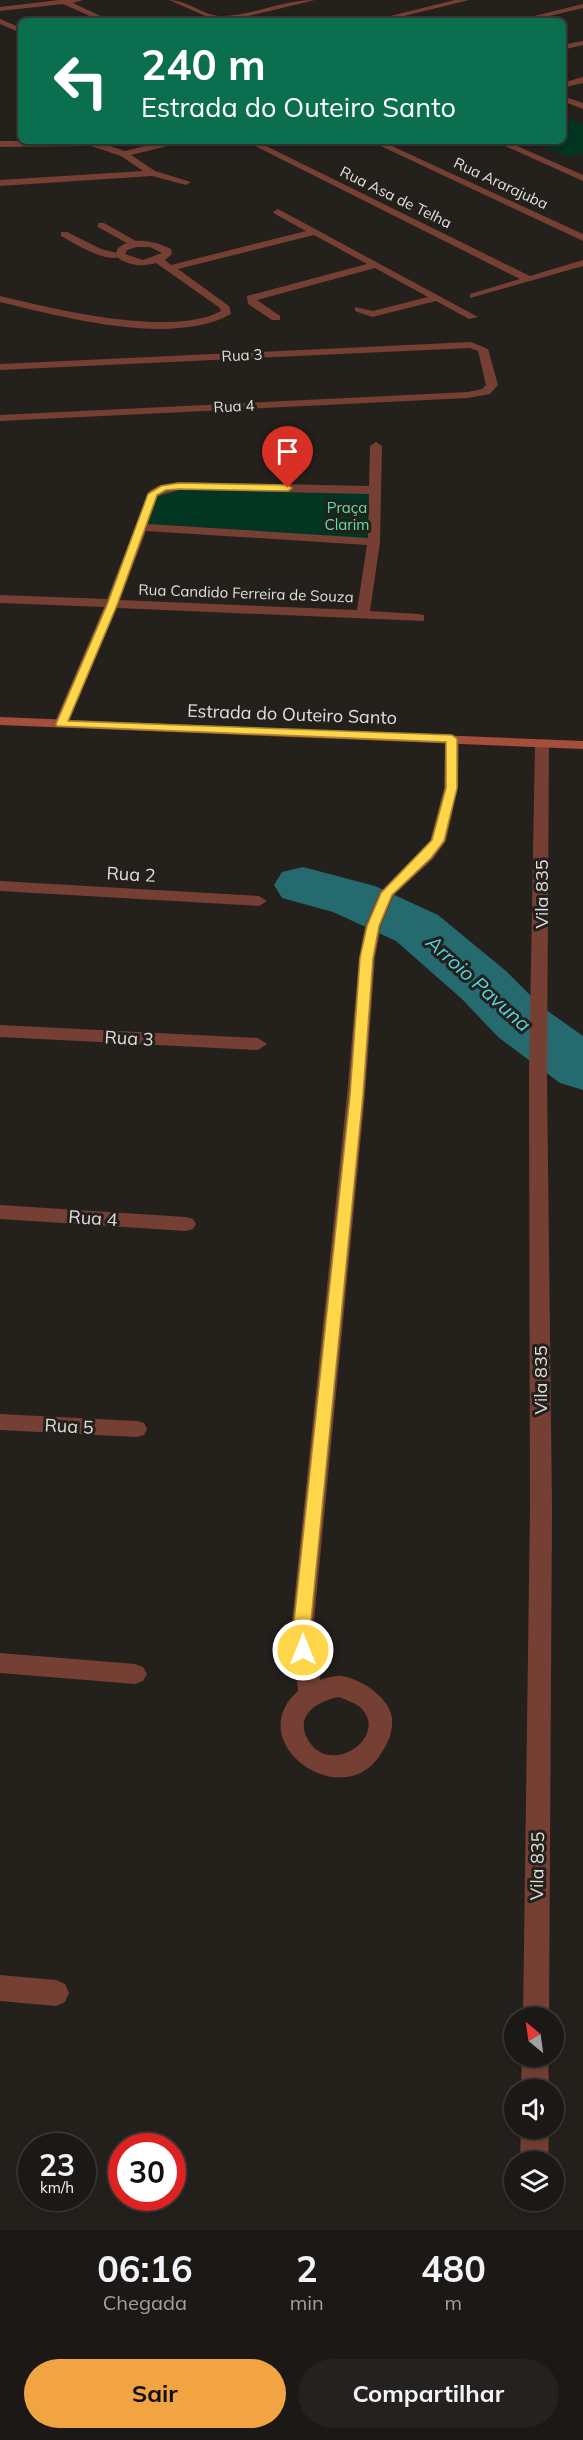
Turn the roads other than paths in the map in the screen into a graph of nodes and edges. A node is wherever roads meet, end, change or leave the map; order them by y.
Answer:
1 (79, 0) edge
2 (173, 0) edge
3 (311, 0) edge
4 (465, 0) edge
5 (64, 2) junction
6 (583, 6) edge
7 (0, 9) edge
8 (100, 18) edge
9 (217, 18) edge
10 (231, 18) edge
11 (387, 18) edge
12 (531, 18) edge
13 (0, 21) edge
14 (18, 30) edge
15 (583, 43) edge
16 (566, 47) edge
17 (583, 80) edge
18 (566, 85) edge
19 (566, 100) edge
20 (583, 106) edge
21 (0, 144) edge
22 (18, 144) edge
23 (95, 144) edge
24 (165, 144) dead end
25 (255, 144) edge
26 (380, 144) edge
27 (505, 144) edge
28 (124, 153) junction
29 (152, 173) junction
30 (582, 176) edge
31 (186, 182) dead end
32 (0, 183) edge
33 (278, 212) dead end
34 (101, 225) dead end
35 (315, 232) junction
36 (64, 234) dead end
37 (583, 238) edge
38 (136, 244) junction
39 (120, 255) junction
40 (158, 260) junction
41 (583, 263) edge
42 (376, 265) junction
43 (170, 268) junction
44 (529, 279) junction
45 (474, 296) dead end
46 (436, 298) junction
47 (0, 299) edge
48 (359, 309) dead end
49 (472, 317) dead end
50 (276, 318) dead end
51 (0, 367) edge
52 (468, 395) joint
53 (0, 418) edge
54 (376, 446) dead end
55 (374, 490) junction
56 (140, 527) junction
57 (374, 542) junction
58 (0, 599) edge
59 (112, 605) junction
60 (363, 614) junction
61 (419, 618) dead end
62 (0, 721) edge
63 (61, 724) junction
64 (452, 739) junction
65 (542, 742) junction
66 (583, 745) edge
67 (0, 886) edge
68 (259, 901) dead end
69 (0, 1031) edge
70 (258, 1044) dead end
71 (0, 1212) edge
72 (186, 1224) dead end
73 (0, 1422) edge
74 (137, 1429) dead end
75 (0, 1663) edge
76 (135, 1674) dead end
77 (310, 1693) dead end
78 (0, 1988) edge
79 (56, 1993) dead end
80 (536, 2007) edge

1 - 5 street
2 - 9 street
3 - 10 street
4 - 11 street
5 - 7 street
5 - 8 street
6 - 12 street
13 - 14 street
15 - 16 street
17 - 18 street
19 - 20 street
21 - 22 street
23 - 28 street
24 - 28 street
25 - 44 street, Rua Asa de Telha
26 - 37 street, Rua Ararajuba
27 - 30 street
28 - 29 street
29 - 31 street
29 - 32 street
33 - 35 street
34 - 38 street
35 - 42 street
35 - 43 street
36 - 39 street
38 - 39 street
38 - 40 street
39 - 40 street
40 - 43 street
41 - 44 street
42 - 46 street
42 - 50 street
43 - 47 street
44 - 45 street
46 - 48 street
46 - 49 street
51 - 52 street, Rua 3
52 - 53 street, Rua 4
54 - 55 street
55 - 56 street
55 - 57 street
56 - 57 street
56 - 59 street
57 - 60 street
58 - 59 street, Rua Candido Ferreira de Souza
59 - 60 street, Rua Candido Ferreira de Souza
59 - 63 street
60 - 61 street, Rua Candido Ferreira de Souza
62 - 63 street, Estrada do Outeiro Santo
63 - 64 street, Estrada do Outeiro Santo
64 - 65 street, Estrada do Outeiro Santo
64 - 77 street
65 - 66 street, Estrada do Outeiro Santo
65 - 80 street, Vila 835
67 - 68 street, Rua 2
69 - 70 street, Rua 3
71 - 72 street, Rua 4
73 - 74 street, Rua 5
75 - 76 street
78 - 79 street

